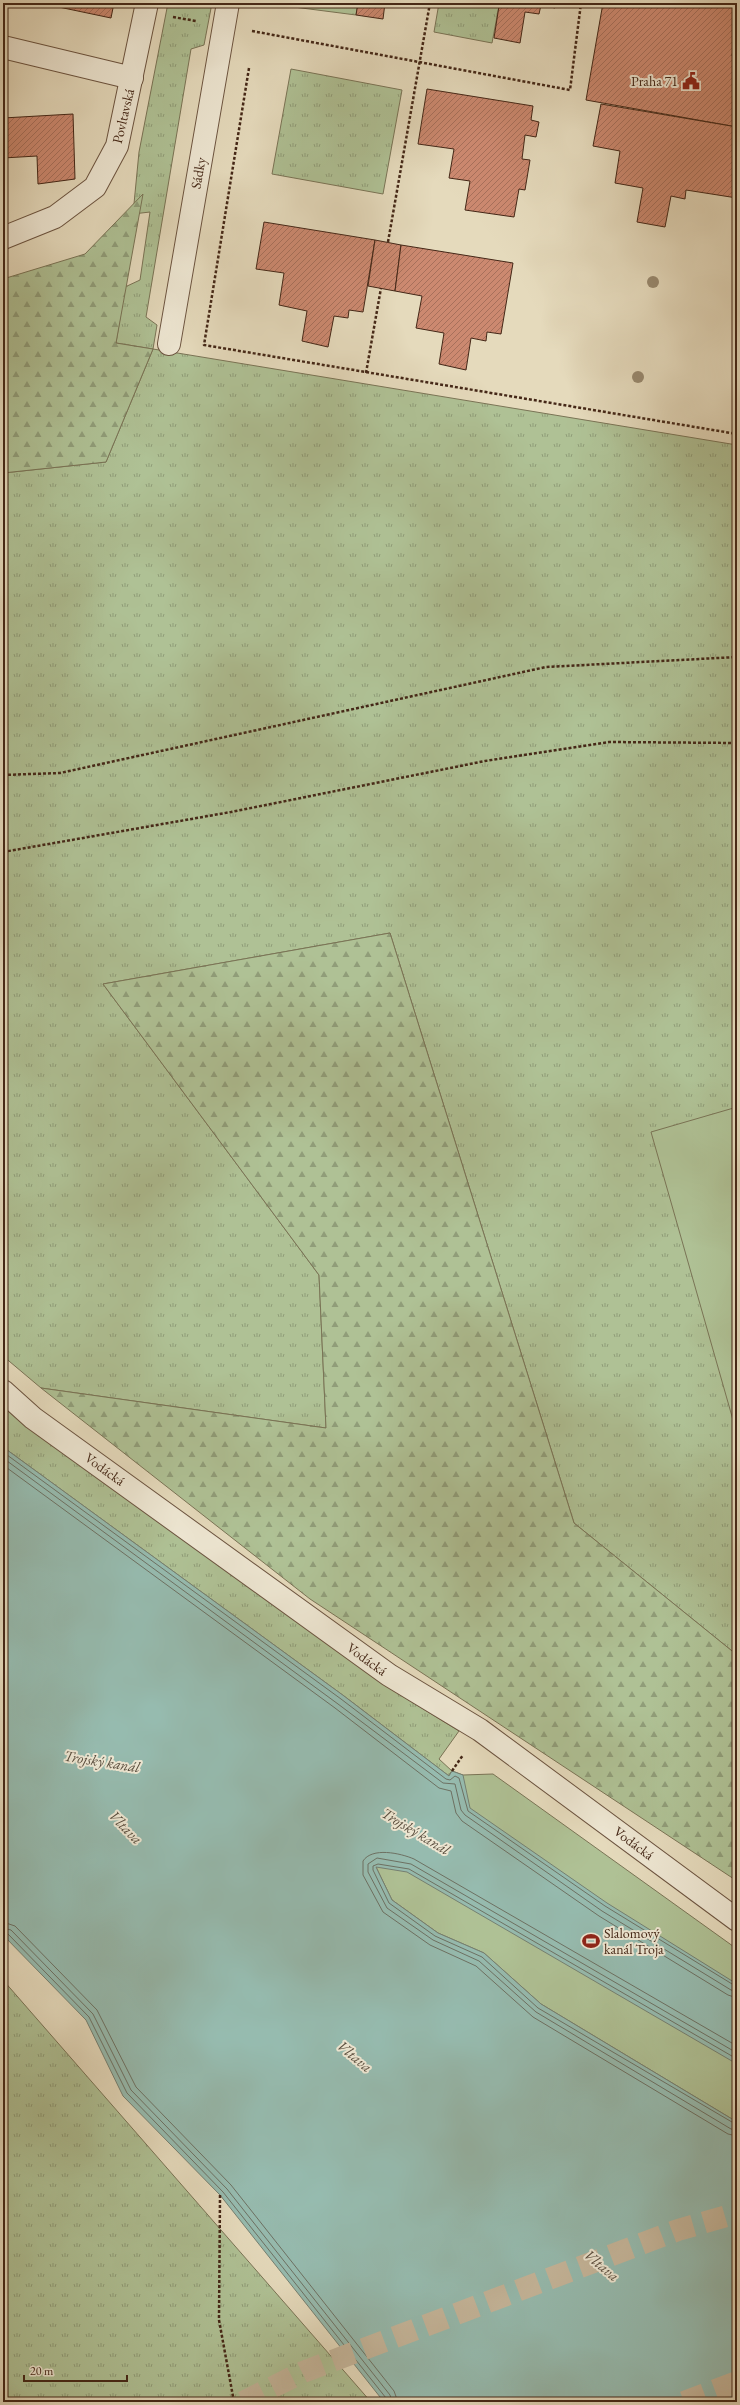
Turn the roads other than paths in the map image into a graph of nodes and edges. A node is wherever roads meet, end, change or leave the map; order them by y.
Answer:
1 (228, 3) edge
2 (146, 7) edge
3 (3, 48) edge
4 (132, 78) junction
5 (3, 238) edge
6 (169, 344) dead end
7 (3, 1391) edge
8 (737, 1920) edge

1 - 6 street, Sádky
2 - 4 street
3 - 4 street
4 - 5 street, Povltavská
7 - 8 street, Vodácká

